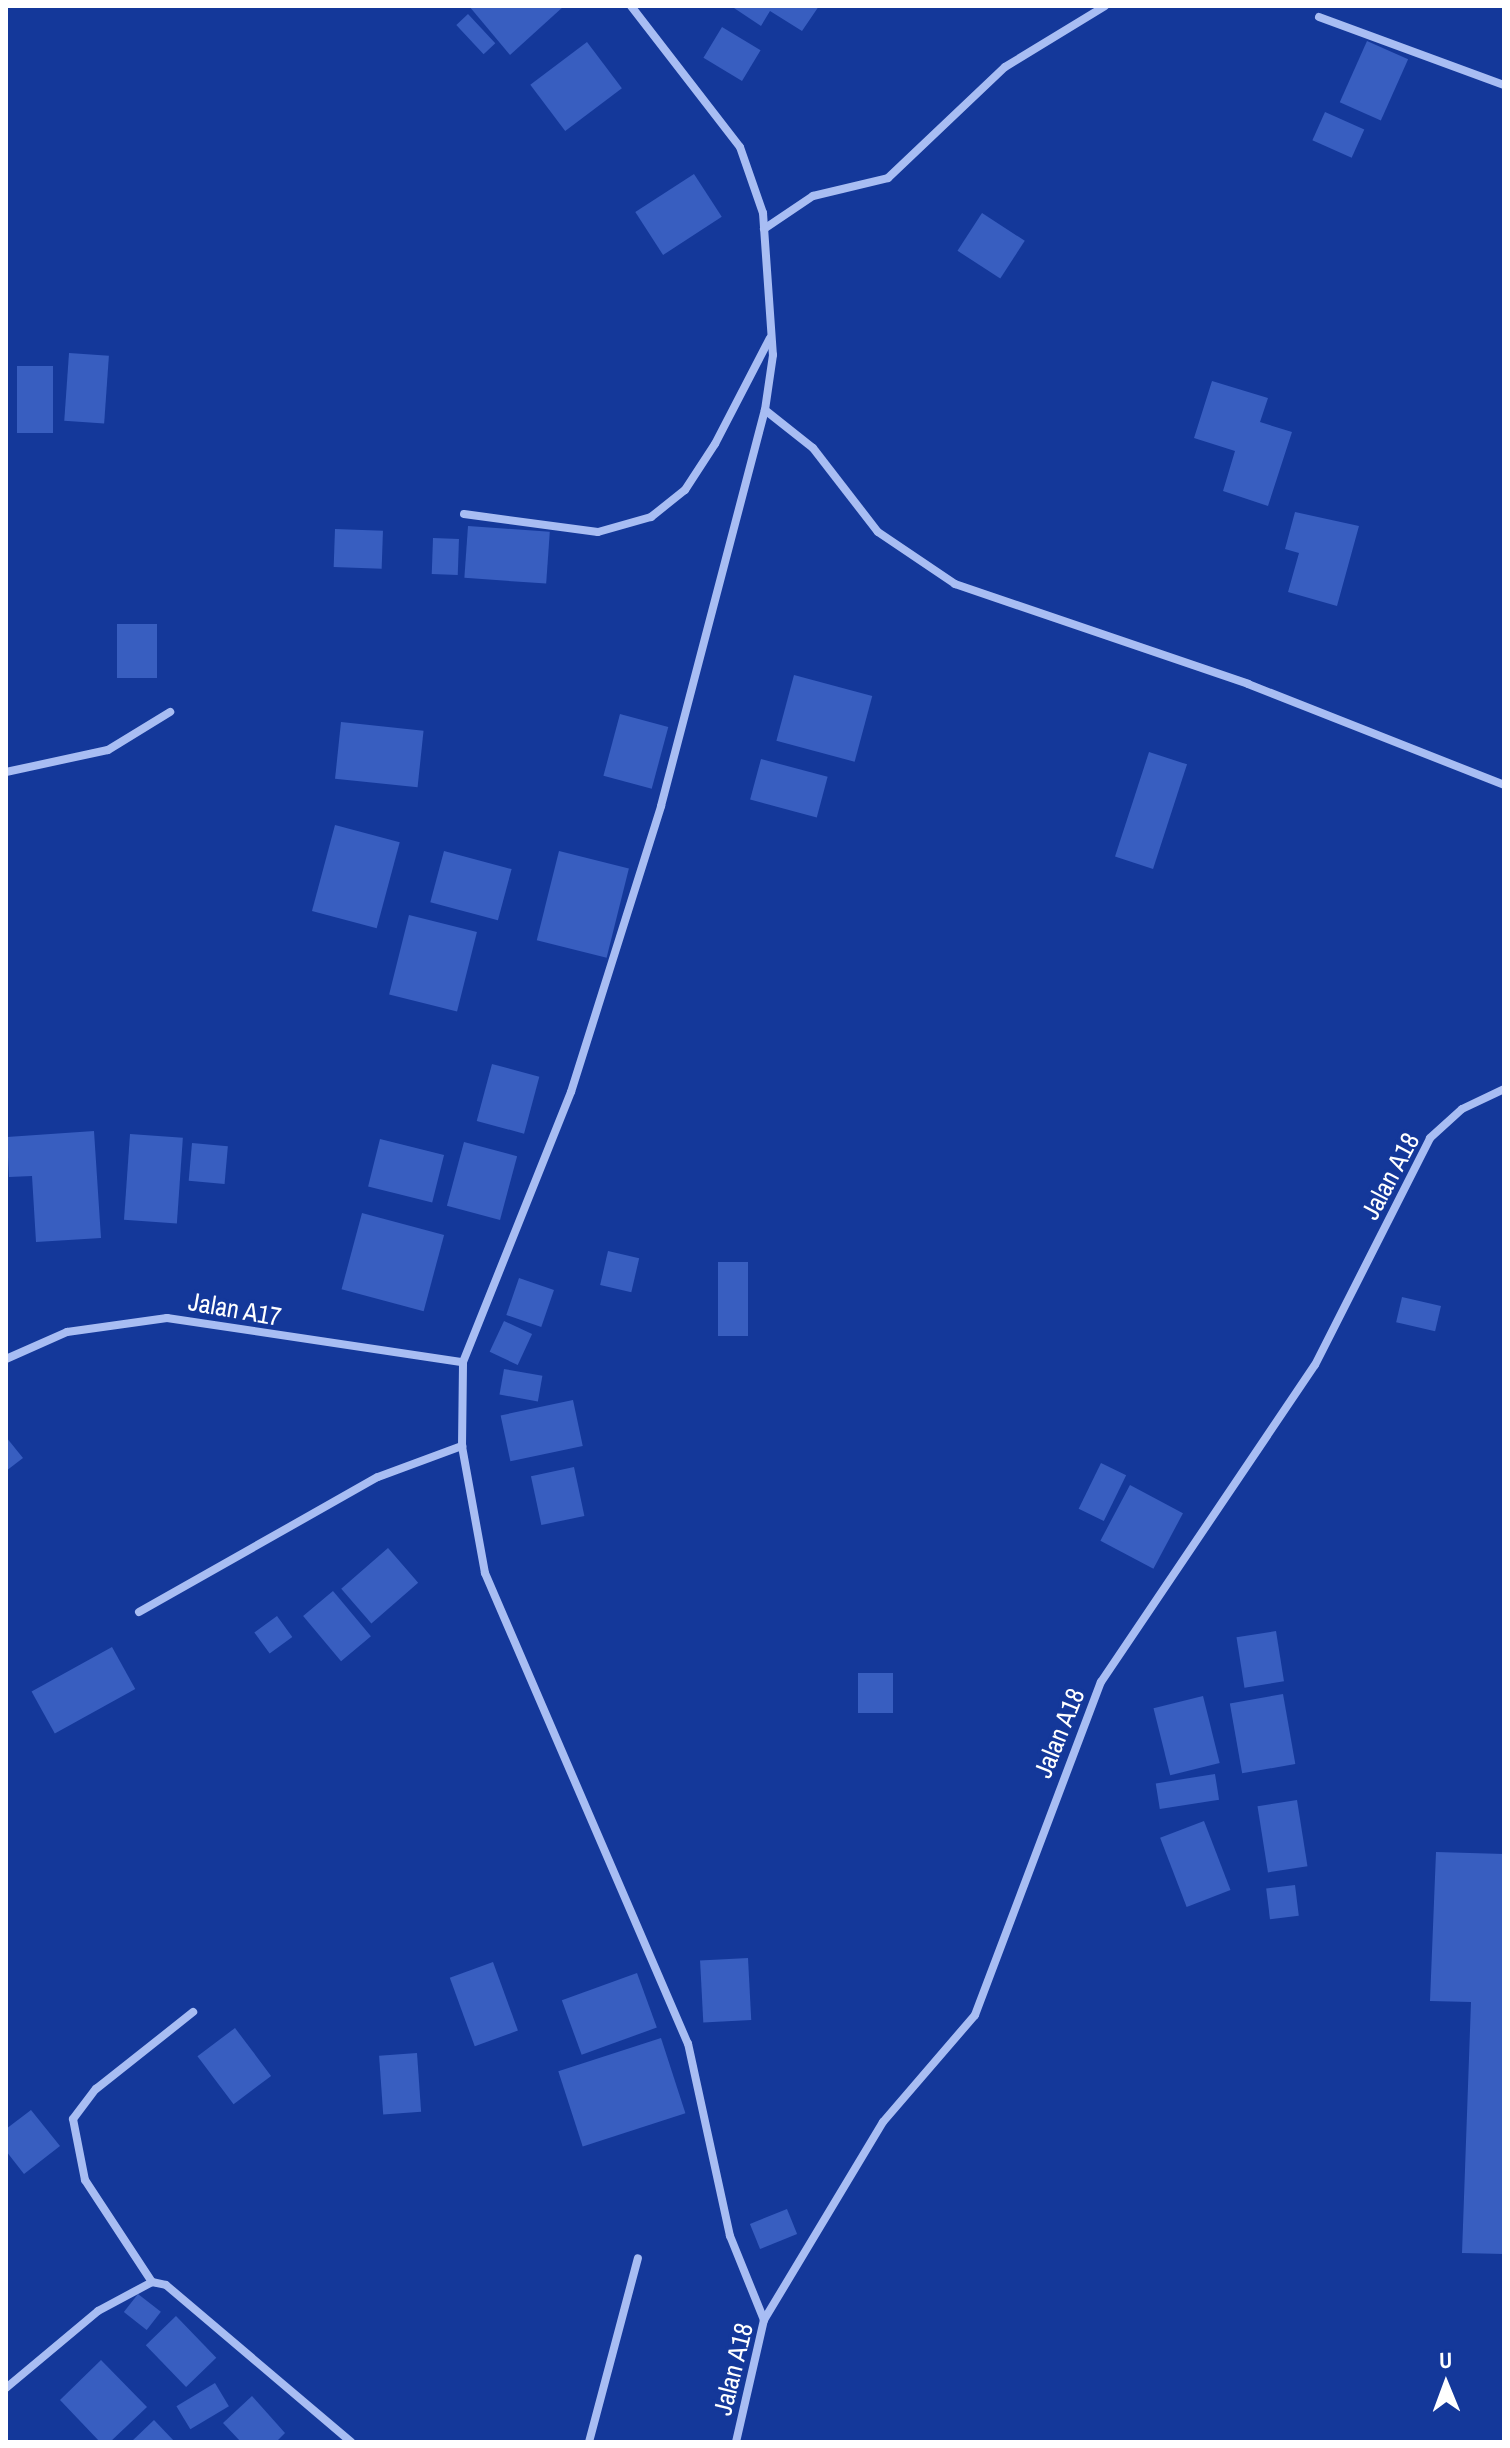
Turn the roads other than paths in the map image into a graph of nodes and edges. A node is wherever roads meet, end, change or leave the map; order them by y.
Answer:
1 (1105, 6) edge
2 (633, 7) edge
3 (1319, 17) dead end
4 (1504, 85) edge
5 (764, 229) junction
6 (770, 337) junction
7 (765, 410) junction
8 (464, 514) dead end
9 (170, 712) dead end
10 (6, 772) edge
11 (1504, 785) edge
12 (1504, 1089) edge
13 (6, 1359) edge
14 (463, 1362) junction
15 (462, 1446) junction
16 (139, 1612) dead end
17 (193, 2012) dead end
18 (638, 2258) dead end
19 (152, 2282) junction
20 (764, 2320) junction
21 (6, 2388) edge
22 (351, 2442) edge
23 (589, 2442) edge
24 (736, 2442) edge

1 - 5 street
2 - 5 street
3 - 4 street
5 - 6 street
6 - 7 street
6 - 8 street
7 - 11 street
7 - 14 street
9 - 10 street
12 - 20 street, Jalan A18
13 - 14 street, Jalan A17
14 - 15 street
15 - 16 street
15 - 20 street
17 - 19 street
18 - 23 street
19 - 21 street
19 - 22 street
20 - 24 street, Jalan A18

